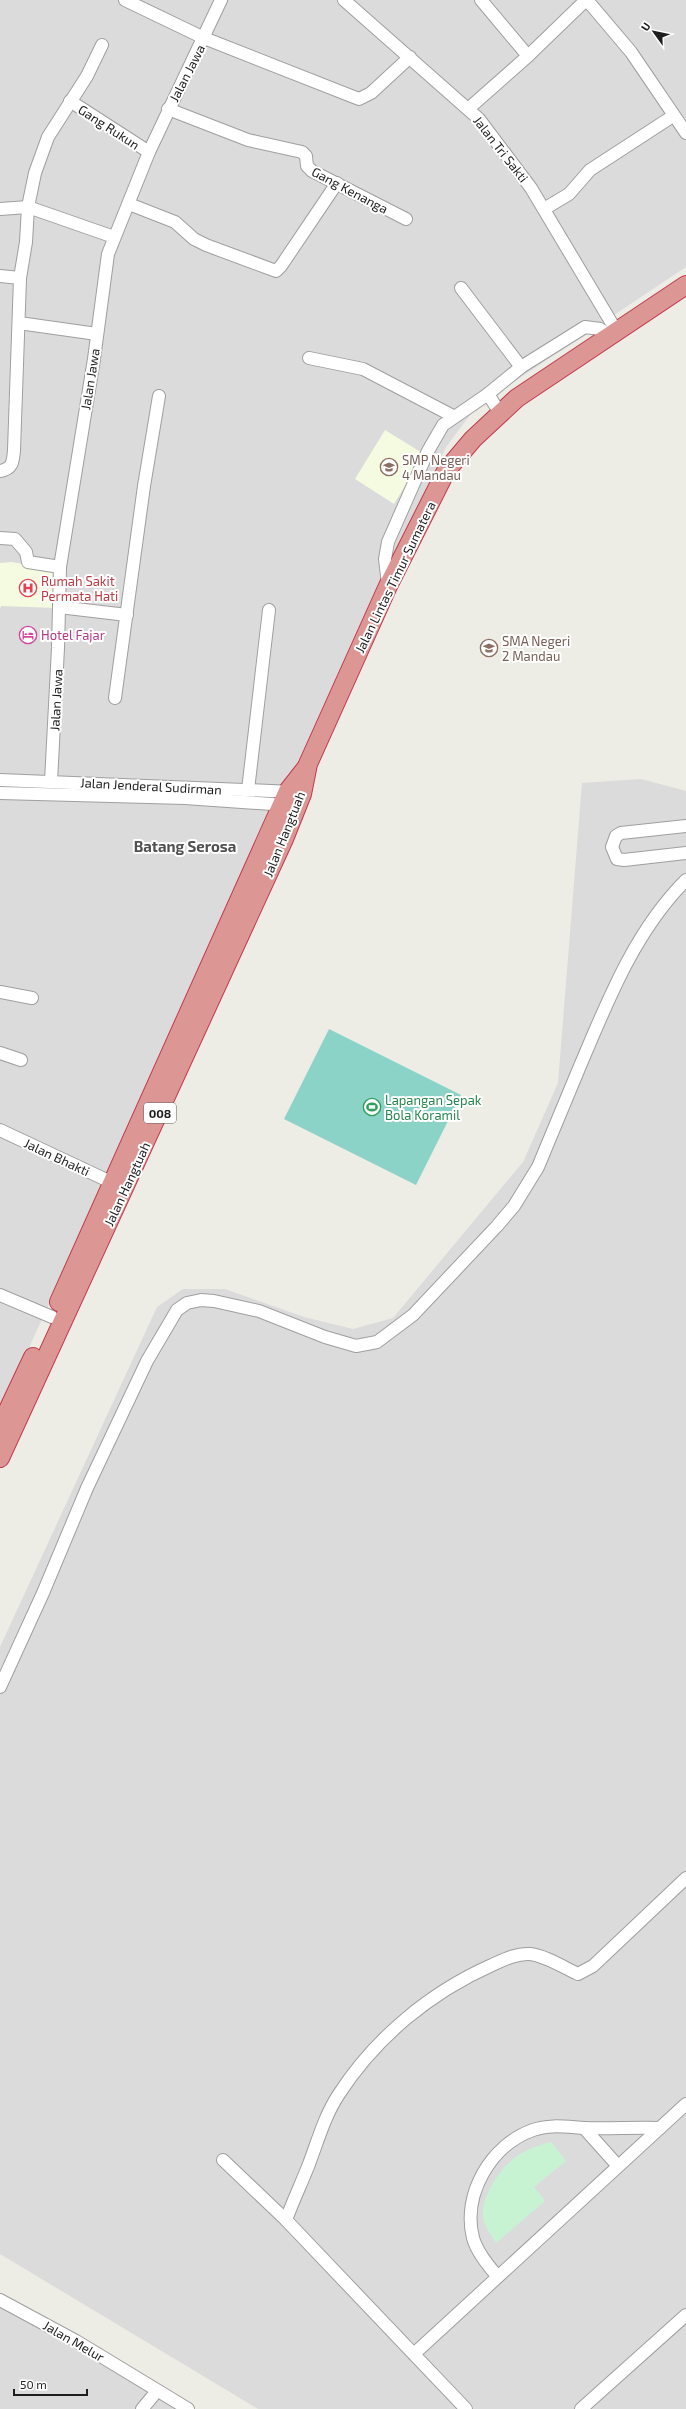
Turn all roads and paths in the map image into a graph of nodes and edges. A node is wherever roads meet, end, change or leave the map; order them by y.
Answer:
1 (125, 0) edge
2 (221, 0) edge
3 (344, 0) edge
4 (481, 0) edge
5 (586, 0) edge
6 (204, 38) junction
7 (102, 45) dead end
8 (410, 56) junction
9 (528, 56) junction
10 (70, 101) junction
11 (168, 109) junction
12 (468, 109) junction
13 (673, 116) junction
14 (686, 133) edge
15 (149, 152) junction
16 (336, 182) junction
17 (129, 204) junction
18 (28, 207) junction
19 (0, 209) edge
20 (544, 209) junction
21 (406, 219) dead end
22 (114, 236) junction
23 (0, 276) edge
24 (20, 278) junction
25 (686, 285) edge
26 (461, 288) dead end
27 (20, 323) junction
28 (97, 334) junction
29 (614, 334) junction
30 (309, 358) dead end
31 (521, 367) junction
32 (488, 394) junction
33 (159, 396) dead end
34 (500, 413) junction
35 (453, 416) junction
36 (0, 471) edge
37 (0, 538) edge
38 (60, 567) junction
39 (388, 586) junction
40 (59, 607) junction
41 (269, 610) dead end
42 (127, 615) junction
43 (116, 698) dead end
44 (308, 764) joint
45 (0, 780) edge
46 (51, 781) junction
47 (100, 790) junction
48 (248, 790) junction
49 (0, 793) edge
50 (293, 799) junction
51 (686, 826) edge
52 (686, 853) edge
53 (686, 880) edge
54 (0, 992) edge
55 (32, 998) dead end
56 (0, 1053) edge
57 (21, 1060) dead end
58 (170, 1074) junction
59 (0, 1130) edge
60 (113, 1183) junction
61 (0, 1295) edge
62 (52, 1317) junction
63 (0, 1427) edge
64 (0, 1458) edge
65 (0, 1687) edge
66 (686, 1878) edge
67 (686, 2104) edge
68 (584, 2128) junction
69 (660, 2128) junction
70 (223, 2160) dead end
71 (618, 2166) junction
72 (286, 2220) junction
73 (497, 2276) junction
74 (0, 2300) edge
75 (686, 2315) edge
76 (415, 2353) junction
77 (157, 2391) junction
78 (142, 2409) edge
79 (188, 2409) edge
80 (466, 2409) edge
81 (581, 2409) edge

1 - 6 street
2 - 6 street, Jalan Jawa
3 - 8 street, Jalan Tri Sakti
4 - 9 street
5 - 9 street
5 - 13 street
6 - 8 street
6 - 11 street, Jalan Jawa
7 - 10 street
8 - 12 street, Jalan Tri Sakti
9 - 12 street
10 - 15 street, Gang Rukun
10 - 18 street
11 - 15 street, Jalan Jawa
11 - 16 street, Gang Kenanga
12 - 20 street, Jalan Tri Sakti
13 - 14 street
13 - 20 street
15 - 17 street, Jalan Jawa
16 - 17 street
16 - 21 street, Gang Kenanga
17 - 22 street, Jalan Jawa
18 - 19 street
18 - 22 street
18 - 24 street
20 - 29 street, Jalan Tri Sakti
22 - 28 street, Jalan Jawa
23 - 24 street
24 - 27 street
25 - 29 highway, Jalan Lintas Timur Sumatera / 008
26 - 31 street
27 - 28 street
27 - 36 street
28 - 38 street, Jalan Jawa
29 - 31 street
29 - 34 highway, Jalan Lintas Timur Sumatera / 008
30 - 35 street
31 - 32 street
32 - 34 street
32 - 35 street
33 - 42 street
34 - 39 highway, Jalan Lintas Timur Sumatera / 008
35 - 39 street
37 - 38 street
38 - 40 street, Jalan Jawa
39 - 44 highway, Jalan Lintas Timur Sumatera / 008
40 - 42 street
40 - 46 street, Jalan Jawa
41 - 48 street
42 - 43 street
44 - 50 highway, Jalan Hangtuah / 008
45 - 46 street, Jalan Jenderal Sudirman
46 - 47 street, Jalan Jenderal Sudirman
47 - 48 street, Jalan Jenderal Sudirman
47 - 49 street, Jalan Jenderal Sudirman
47 - 50 street, Jalan Jenderal Sudirman
48 - 50 street, Jalan Jenderal Sudirman
50 - 58 highway, Jalan Hangtuah / 008
51 - 52 street
53 - 65 street
54 - 55 street
56 - 57 street
58 - 60 highway, Jalan Hangtuah / 008
58 - 64 highway, Jalan Hangtuah / 008
59 - 60 street, Jalan Bhakti
60 - 62 highway, Jalan Hangtuah / 008
61 - 62 street
62 - 63 highway, Jalan Hangtuah / 008
66 - 72 street
67 - 69 street
68 - 69 street
68 - 71 street
68 - 73 street
69 - 71 street
70 - 72 street
71 - 73 street
72 - 76 street
73 - 76 street
74 - 77 street, Jalan Melur
75 - 81 street
76 - 80 street
77 - 78 street
77 - 79 street, Jalan Melur

